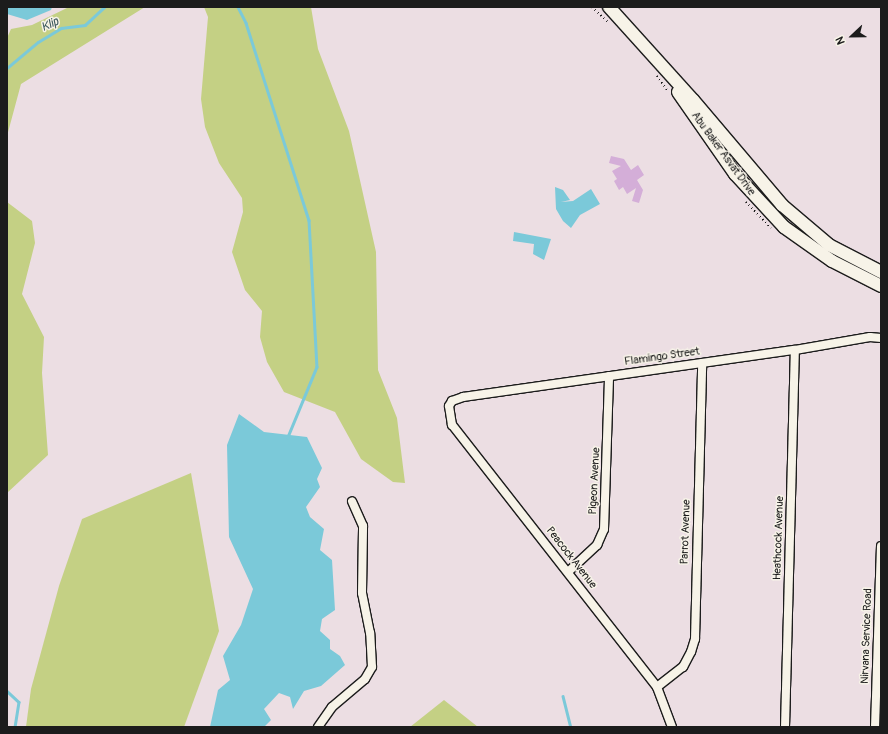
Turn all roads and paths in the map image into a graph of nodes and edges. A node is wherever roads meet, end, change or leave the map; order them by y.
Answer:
1 (610, 7) edge
2 (643, 42) junction
3 (878, 270) edge
4 (881, 286) edge
5 (881, 338) edge
6 (795, 350) junction
7 (702, 363) junction
8 (609, 376) junction
9 (449, 406) joint
10 (352, 501) dead end
11 (881, 546) edge
12 (568, 572) junction
13 (658, 687) junction
14 (318, 727) edge
15 (672, 727) edge
16 (785, 727) edge
17 (875, 727) edge

1 - 2 main road, Abu Baker Asvat Drive
2 - 3 main road, Abu Baker Asvat Drive
2 - 4 main road, Abu Baker Asvat Drive
5 - 6 street, Flamingo Street
6 - 7 street, Flamingo Street
6 - 16 street, Heathcock Avenue
7 - 8 street, Flamingo Street
7 - 13 street, Parrot Avenue
8 - 9 street, Flamingo Street
8 - 12 street, Pigeon Avenue
9 - 12 street, Peacock Avenue
10 - 14 street
11 - 17 street, Nirvana Service Road
12 - 13 street, Peacock Avenue
13 - 15 street, Peacock Avenue

